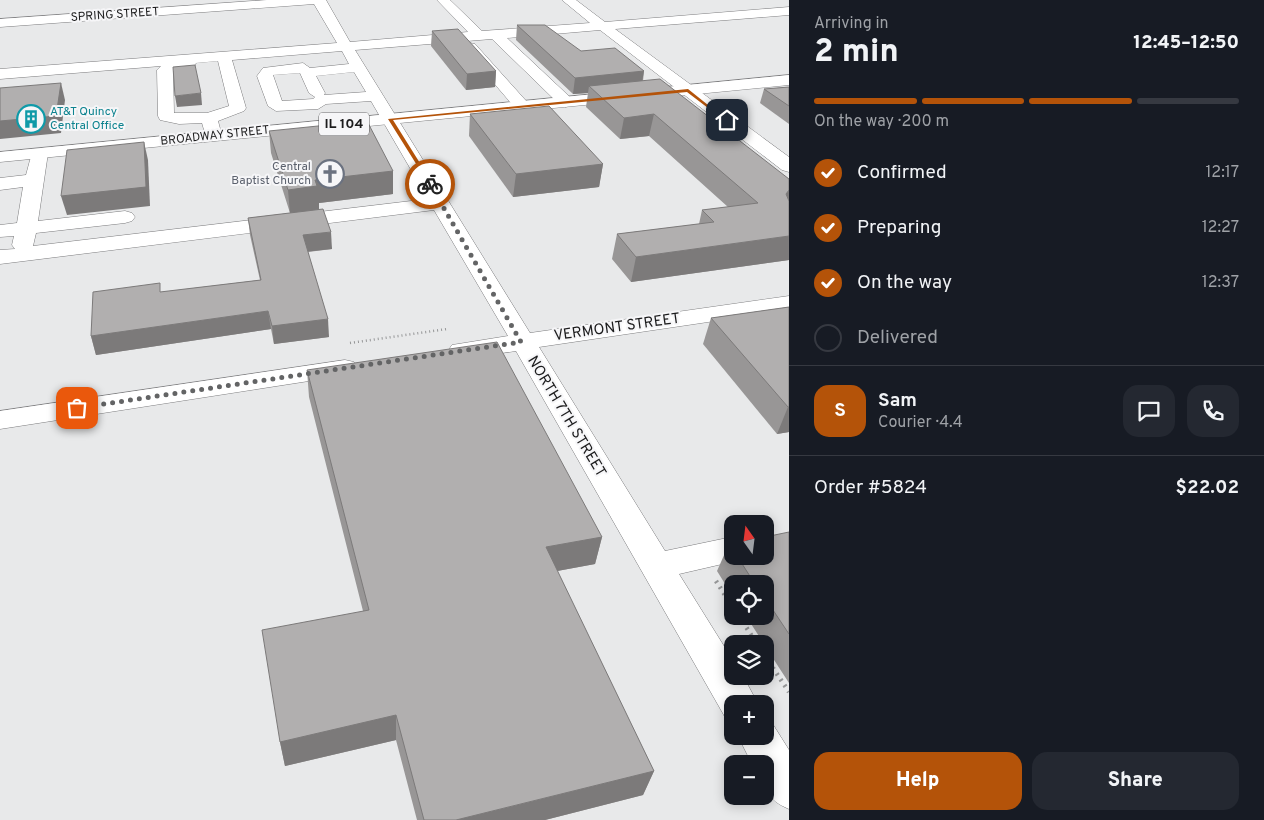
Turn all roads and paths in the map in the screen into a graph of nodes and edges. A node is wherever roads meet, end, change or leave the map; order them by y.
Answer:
1 (319, 0) edge
2 (443, 0) edge
3 (568, 0) edge
4 (789, 11) edge
5 (0, 23) edge
6 (603, 26) junction
7 (545, 31) junction
8 (496, 35) junction
9 (479, 36) junction
10 (462, 38) junction
11 (559, 43) edge
12 (636, 51) junction
13 (618, 52) edge
14 (225, 59) junction
15 (349, 61) junction
16 (0, 74) edge
17 (789, 80) edge
18 (688, 90) junction
19 (376, 96) junction
20 (321, 100) junction
21 (566, 102) junction
22 (522, 106) junction
23 (209, 118) junction
24 (390, 119) junction
25 (213, 137) junction
26 (39, 153) junction
27 (0, 157) edge
28 (789, 166) edge
29 (34, 180) junction
30 (0, 184) edge
31 (442, 204) junction
32 (124, 217) dead end
33 (26, 229) junction
34 (0, 231) edge
35 (21, 254) junction
36 (0, 257) edge
37 (789, 303) edge
38 (450, 329) dead end
39 (521, 342) junction
40 (343, 344) dead end
41 (433, 355) edge
42 (364, 365) edge
43 (0, 420) edge
44 (724, 552) edge
45 (656, 566) junction
46 (774, 670) edge
47 (789, 692) edge
48 (734, 695) edge
49 (763, 745) edge
50 (789, 788) edge

1 - 5 street, SPRING STREET
1 - 15 street, NORTH 7TH STREET
2 - 9 street
3 - 6 street
4 - 6 street
6 - 7 street
6 - 12 street
7 - 8 street
7 - 11 street
8 - 9 street
8 - 21 street
9 - 10 street
10 - 15 street
10 - 22 street
12 - 13 street
12 - 18 street
14 - 15 street
14 - 16 street
14 - 23 street
14 - 23 street
15 - 19 street, NORTH 7TH STREET
15 - 20 street
15 - 20 street
17 - 18 street, BROADWAY STREET / IL 104
18 - 21 street, BROADWAY STREET / IL 104
18 - 28 street
19 - 20 street
19 - 24 street, NORTH 7TH STREET
21 - 22 street, BROADWAY STREET / IL 104
22 - 24 street, BROADWAY STREET / IL 104
23 - 25 street
24 - 25 street, BROADWAY STREET / IL 104
24 - 31 street, NORTH 7TH STREET
25 - 26 street, BROADWAY STREET / IL 104
26 - 27 street, BROADWAY STREET / IL 104
26 - 29 street
29 - 30 street
29 - 33 street
31 - 35 street
31 - 39 street, NORTH 7TH STREET
32 - 33 street
33 - 34 street
33 - 35 street
35 - 36 street
37 - 39 street, VERMONT STREET
38 - 40 path
39 - 41 street, VERMONT STREET
39 - 45 street, NORTH 7TH STREET
42 - 43 street
44 - 45 street
45 - 48 street, NORTH 7TH STREET
46 - 47 path
49 - 50 street

